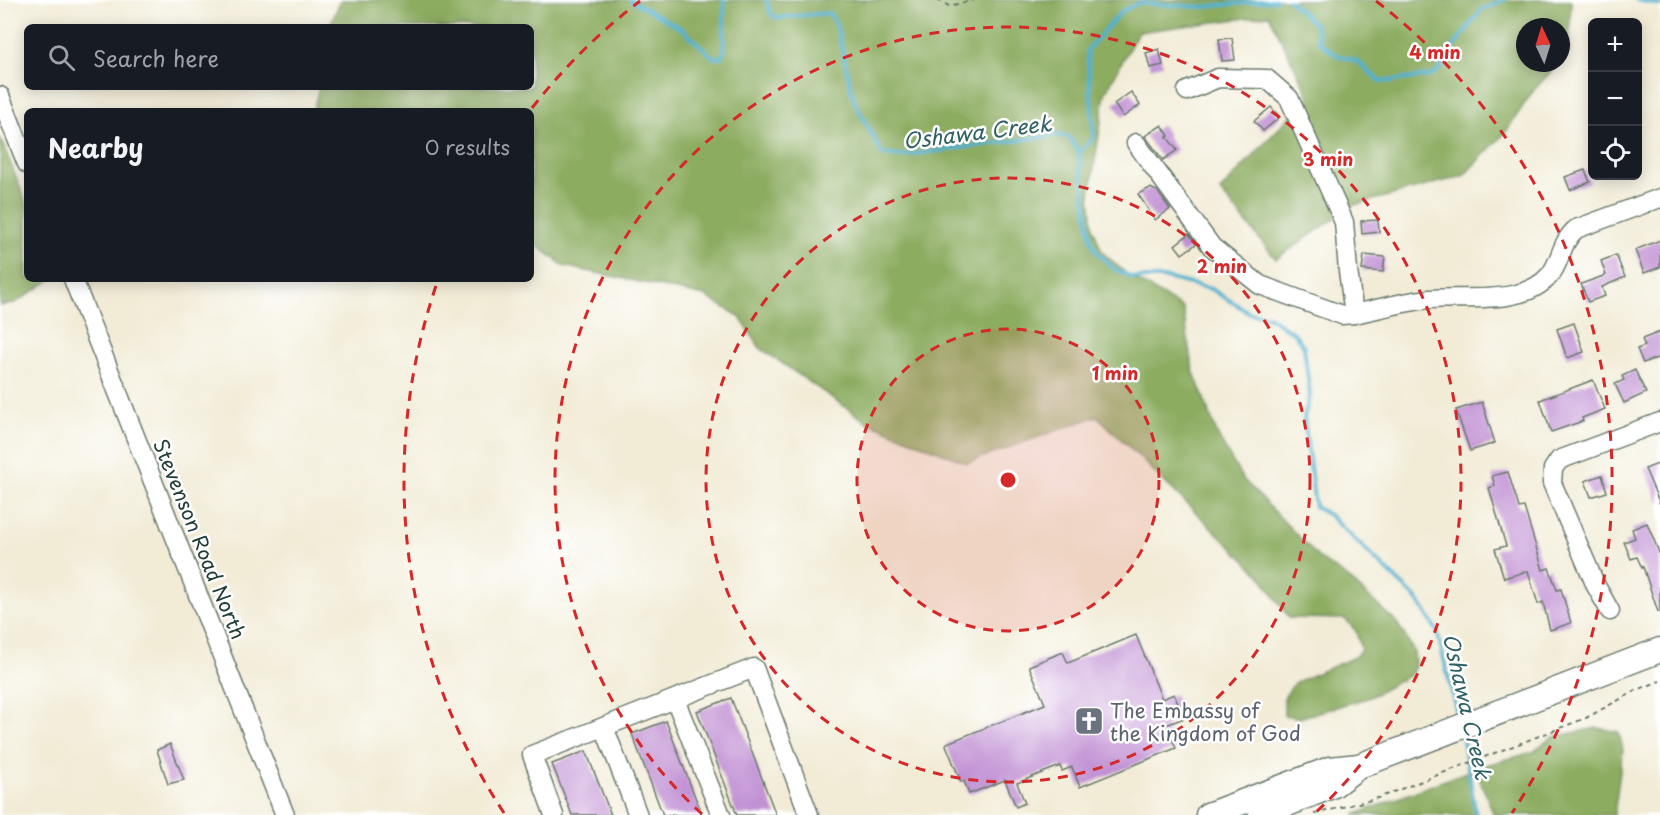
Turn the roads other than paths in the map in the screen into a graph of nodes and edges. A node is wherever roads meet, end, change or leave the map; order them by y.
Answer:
1 (1186, 91) dead end
2 (0, 96) edge
3 (1136, 143) dead end
4 (24, 156) edge
5 (1660, 198) edge
6 (74, 282) edge
7 (1354, 314) junction
8 (1660, 422) edge
9 (1610, 611) dead end
10 (1660, 650) edge
11 (675, 699) junction
12 (603, 727) junction
13 (1359, 766) junction
14 (285, 815) edge
15 (554, 815) edge
16 (638, 815) edge
17 (721, 815) edge
18 (809, 815) edge
19 (1208, 815) edge
20 (1261, 815) edge

1 - 7 street
2 - 4 street
3 - 7 street
5 - 7 street
6 - 14 street, Stevenson Road North
8 - 9 street
10 - 13 main road
11 - 12 street
11 - 17 street
11 - 18 street
12 - 15 street
12 - 16 street
13 - 19 main road
13 - 20 main road

